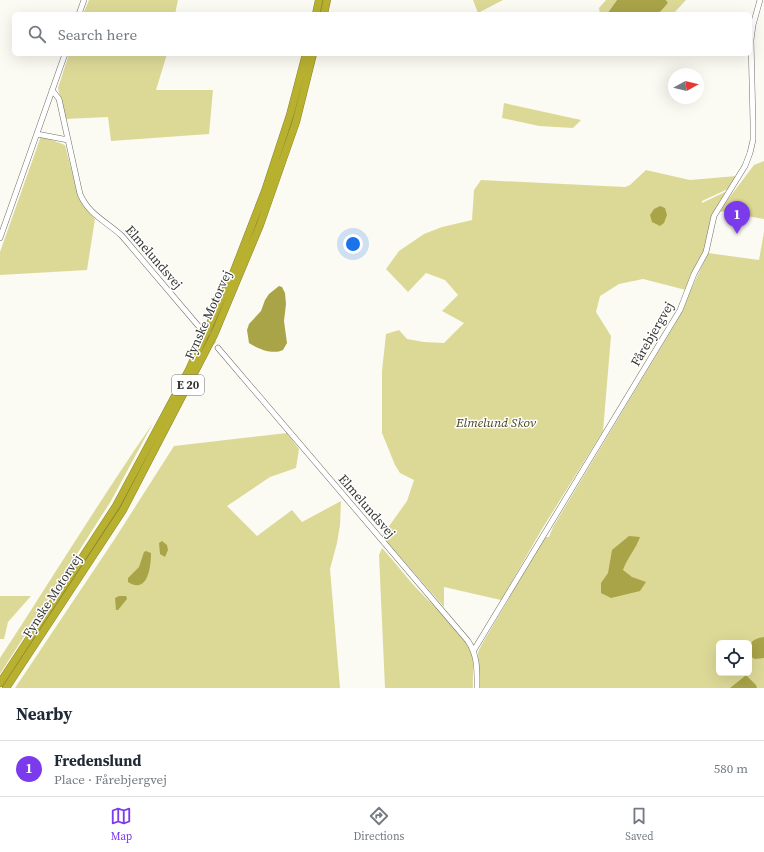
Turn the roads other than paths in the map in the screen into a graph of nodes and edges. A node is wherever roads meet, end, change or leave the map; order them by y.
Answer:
1 (84, 0) edge
2 (319, 0) edge
3 (327, 0) edge
4 (760, 0) edge
5 (80, 12) edge
6 (316, 12) edge
7 (324, 12) edge
8 (752, 33) edge
9 (64, 56) edge
10 (305, 56) edge
11 (312, 56) edge
12 (751, 56) edge
13 (52, 90) junction
14 (37, 134) junction
15 (68, 140) junction
16 (0, 238) edge
17 (201, 329) tunnel mouth
18 (218, 348) tunnel mouth
19 (474, 650) junction
20 (0, 683) edge
21 (6, 688) edge
22 (476, 688) edge

1 - 5 street
2 - 6 highway
3 - 7 highway
4 - 8 street, Fårebjergvej
9 - 13 street
10 - 20 highway, Fynske Motorvej / E 20
11 - 21 highway, Fynske Motorvej / E 20
12 - 19 street, Fårebjergvej
13 - 14 street
13 - 15 street, Elmelundsvej
14 - 15 street
14 - 16 street
15 - 17 street, Elmelundsvej
18 - 19 street, Elmelundsvej
19 - 22 street

